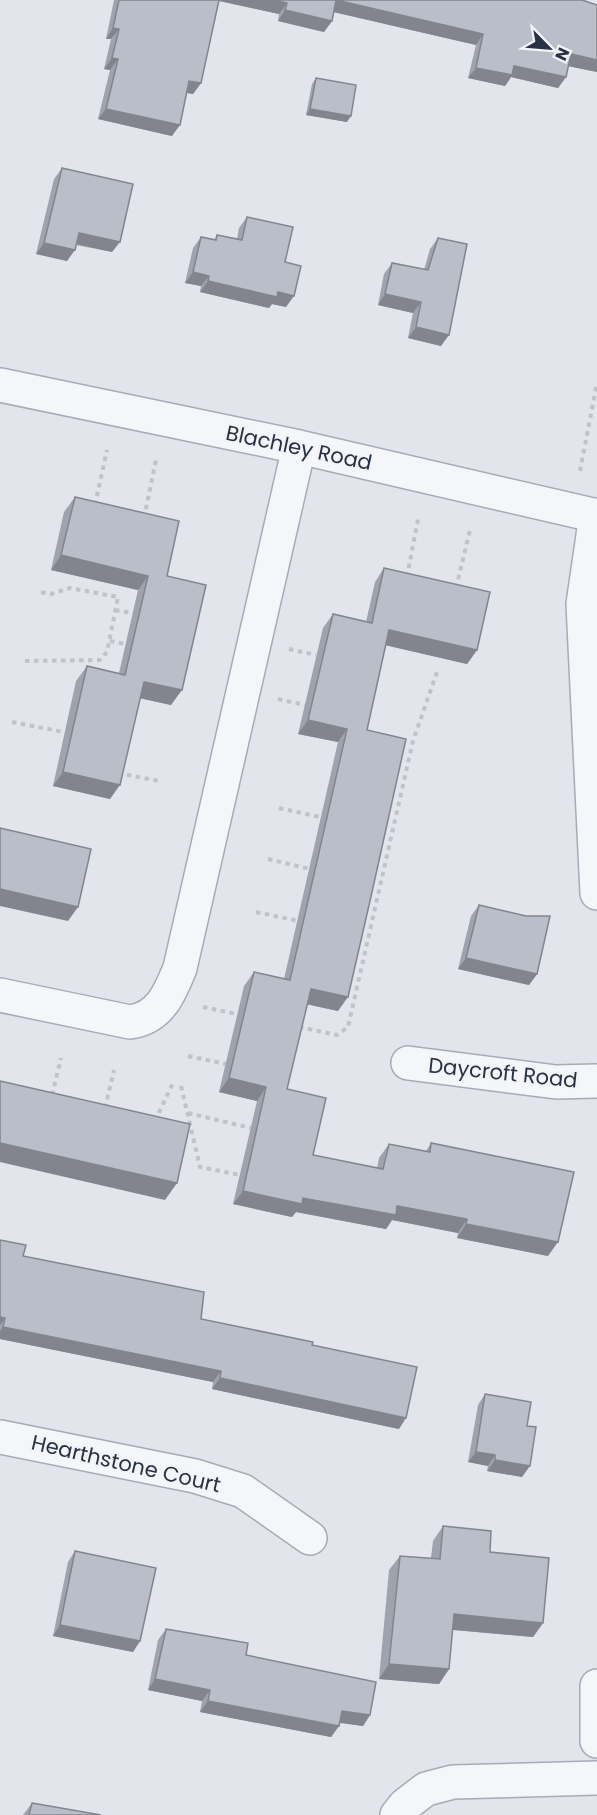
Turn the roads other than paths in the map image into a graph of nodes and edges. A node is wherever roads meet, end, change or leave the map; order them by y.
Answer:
1 (0, 385) edge
2 (299, 447) junction
3 (596, 516) edge
4 (597, 893) edge
5 (0, 995) edge
6 (408, 1063) dead end
7 (597, 1081) edge
8 (0, 1437) edge
9 (310, 1538) dead end
10 (597, 1686) edge
11 (597, 1741) edge
12 (597, 1778) edge
13 (397, 1815) edge

1 - 2 street, Blachley Road
2 - 3 street, Blachley Road
2 - 5 street
3 - 4 street
6 - 7 street, Daycroft Road
8 - 9 street, Hearthstone Court
10 - 11 street
12 - 13 street

